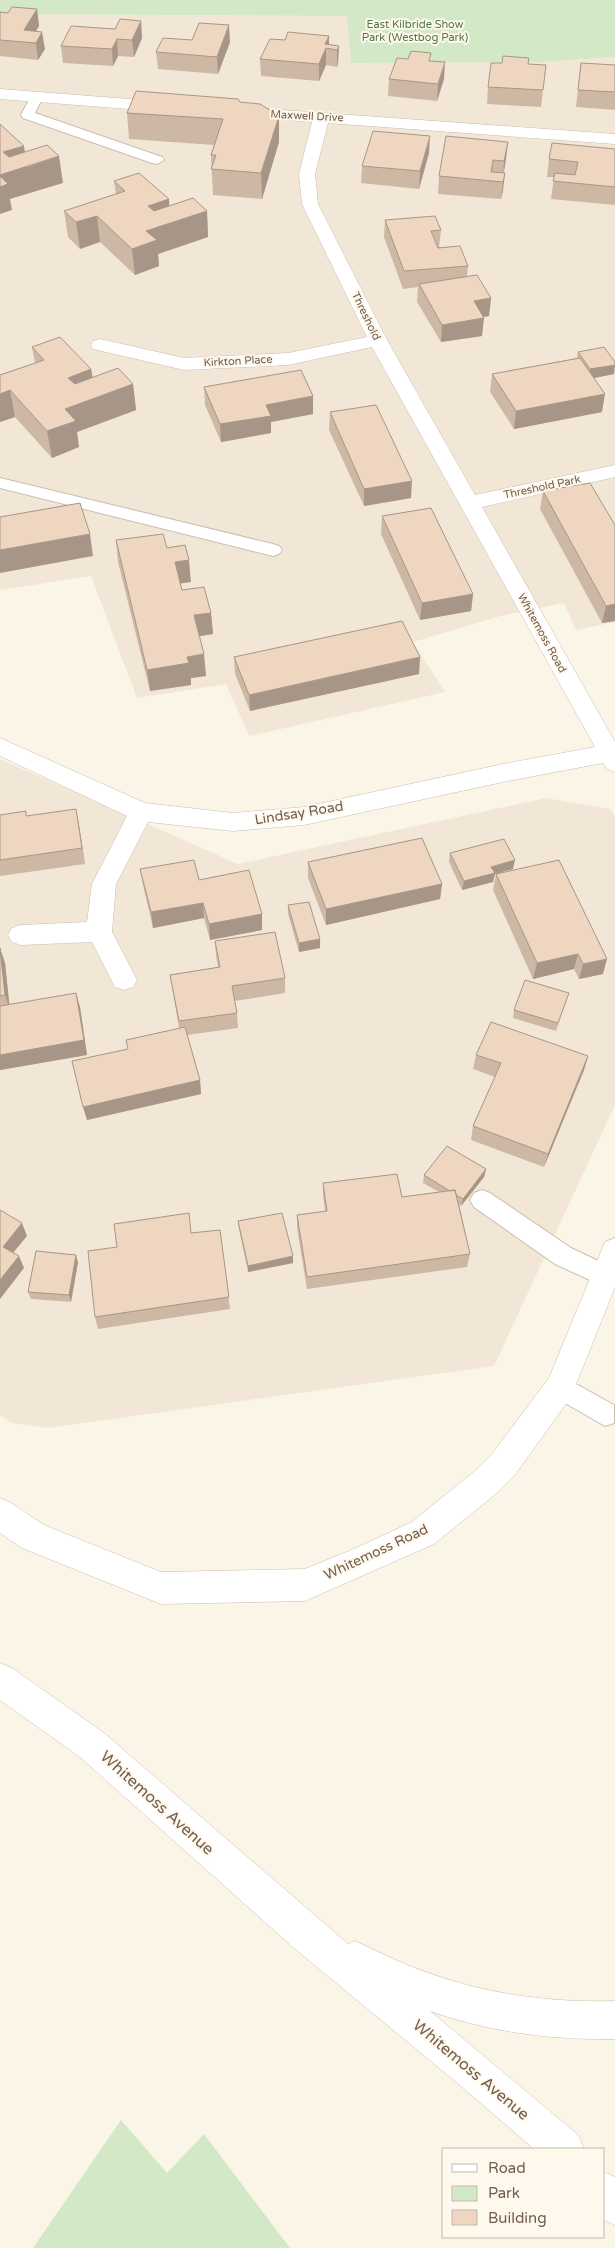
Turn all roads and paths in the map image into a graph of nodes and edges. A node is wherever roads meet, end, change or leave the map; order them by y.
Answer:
1 (0, 94) edge
2 (37, 97) junction
3 (180, 108) edge
4 (228, 112) edge
5 (321, 117) junction
6 (615, 139) edge
7 (157, 160) dead end
8 (378, 340) junction
9 (100, 345) dead end
10 (615, 471) edge
11 (0, 483) edge
12 (469, 503) junction
13 (273, 550) dead end
14 (0, 746) edge
15 (612, 758) edge
16 (141, 812) junction
17 (99, 932) junction
18 (21, 935) dead end
19 (124, 980) dead end
20 (482, 1200) dead end
21 (610, 1263) edge
22 (560, 1387) junction
23 (605, 1414) dead end
24 (0, 1514) edge
25 (0, 1680) edge
26 (307, 1935) junction
27 (615, 2020) edge
28 (563, 2148) edge
29 (605, 2193) edge
30 (615, 2205) edge

1 - 2 street
2 - 3 street
2 - 7 lane
4 - 5 street, Maxwell Drive
5 - 6 street, Maxwell Drive
5 - 8 street, Threshold
8 - 9 street, Kirkton Place
8 - 12 street, Threshold
10 - 12 street, Threshold Park
11 - 13 lane
12 - 15 street, Whitemoss Road
14 - 16 street, Lindsay Road
15 - 16 street, Lindsay Road
16 - 17 street
17 - 18 street
17 - 19 street
20 - 21 lane
21 - 22 street, Whitemoss Road
22 - 23 lane
22 - 24 street, Whitemoss Road
25 - 26 street, Whitemoss Avenue
26 - 27 street, Whitemoss Avenue
26 - 28 street, Whitemoss Avenue
29 - 30 street

